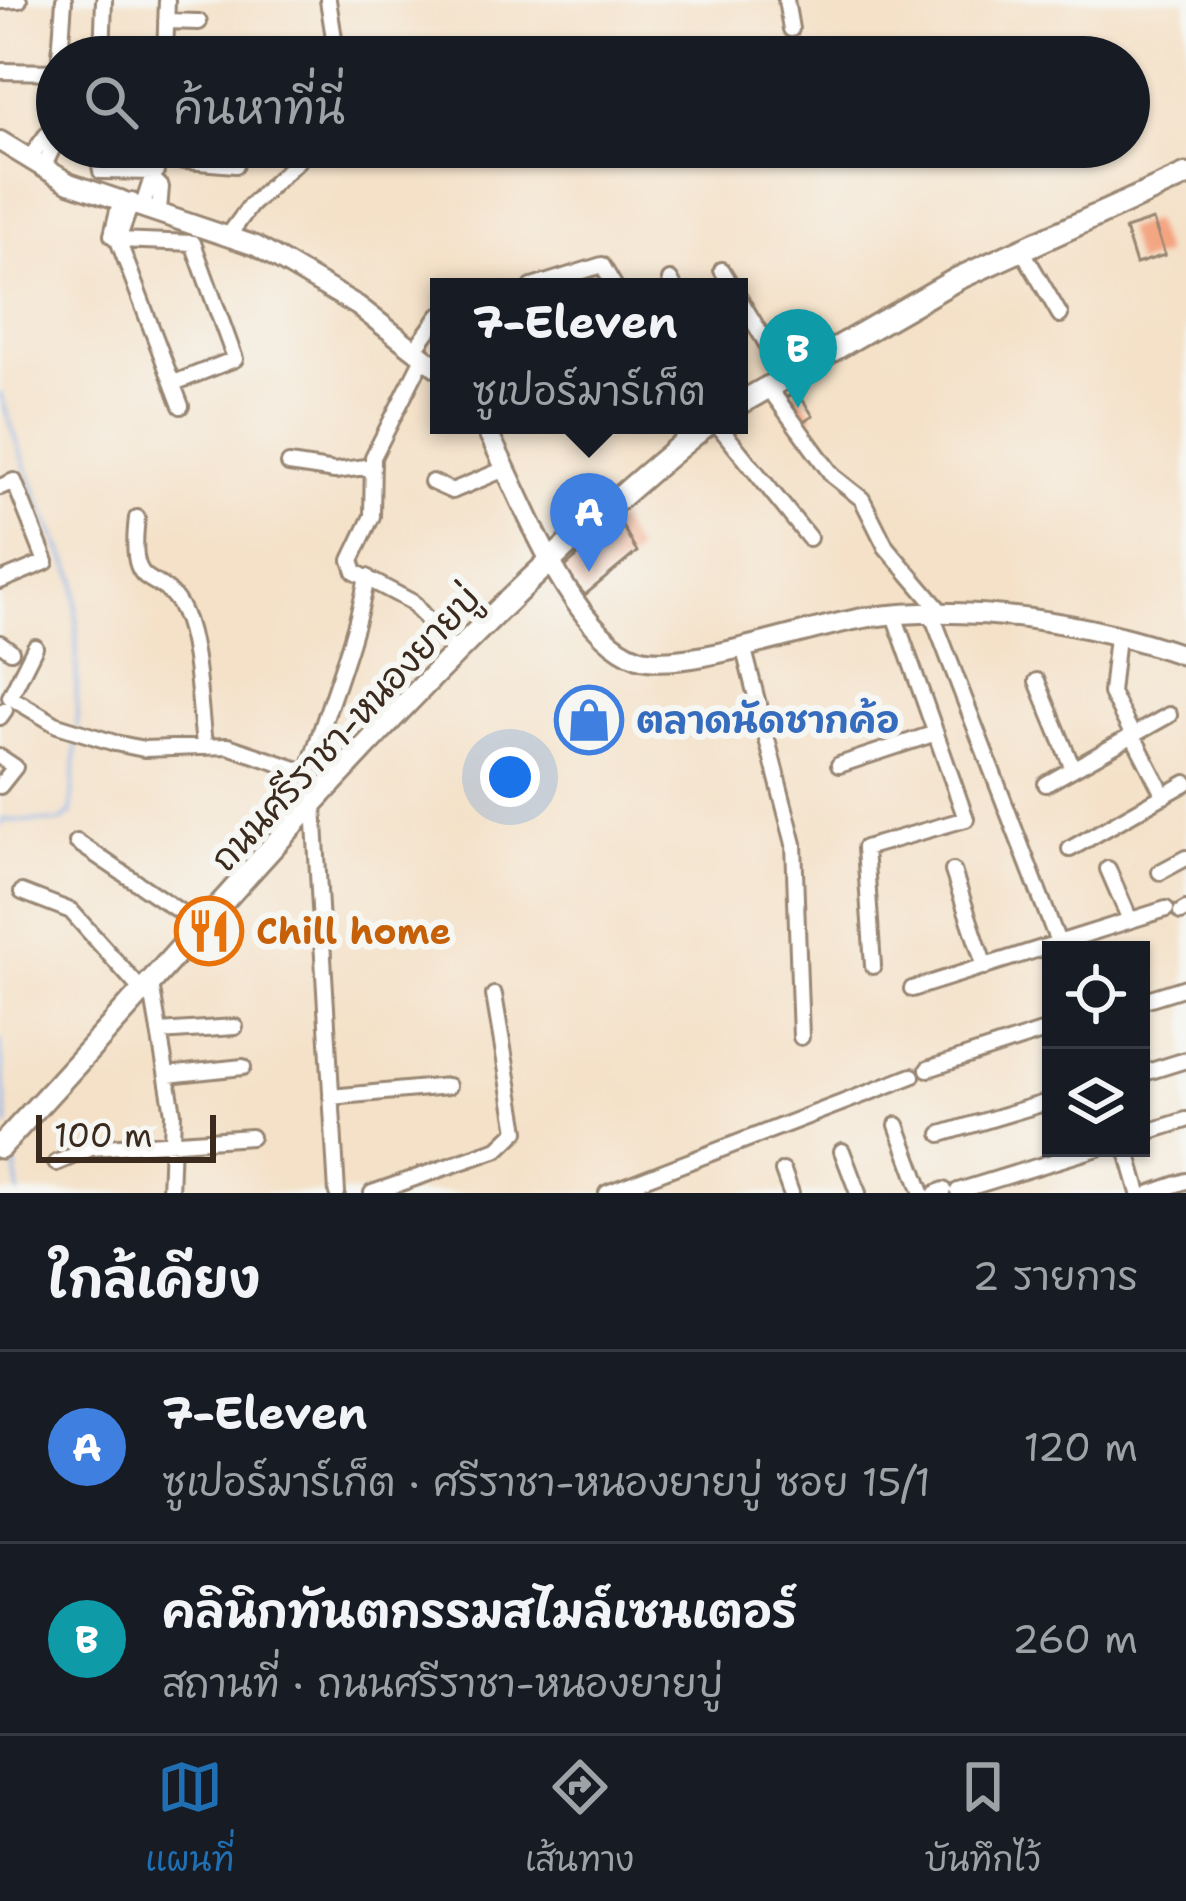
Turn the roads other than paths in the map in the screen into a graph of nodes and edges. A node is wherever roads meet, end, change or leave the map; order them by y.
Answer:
1 (20, 0) edge
2 (64, 0) edge
3 (104, 0) edge
4 (167, 0) edge
5 (328, 0) edge
6 (786, 0) edge
7 (0, 1) edge
8 (166, 21) junction
9 (199, 22) dead end
10 (791, 29) dead end
11 (61, 36) edge
12 (103, 36) edge
13 (166, 36) edge
14 (334, 36) edge
15 (0, 71) edge
16 (36, 71) edge
17 (0, 141) edge
18 (36, 164) edge
19 (43, 168) edge
20 (156, 168) edge
21 (290, 168) edge
22 (1186, 175) edge
23 (139, 204) junction
24 (228, 236) junction
25 (118, 240) junction
26 (1021, 248) junction
27 (722, 270) dead end
28 (562, 278) edge
29 (609, 278) edge
30 (727, 278) edge
31 (1060, 315) dead end
32 (748, 318) edge
33 (426, 358) edge
34 (777, 382) junction
35 (174, 383) junction
36 (748, 396) edge
37 (182, 406) dead end
38 (488, 434) edge
39 (697, 434) edge
40 (713, 434) edge
41 (289, 464) dead end
42 (373, 466) junction
43 (505, 470) junction
44 (432, 482) dead end
45 (0, 487) edge
46 (137, 518) dead end
47 (808, 538) dead end
48 (548, 562) junction
49 (367, 577) junction
50 (0, 581) edge
51 (894, 615) junction
52 (938, 615) junction
53 (1117, 636) junction
54 (743, 646) junction
55 (35, 647) dead end
56 (455, 653) junction
57 (1186, 656) edge
58 (1037, 681) dead end
59 (1169, 715) dead end
60 (936, 733) junction
61 (1133, 736) junction
62 (204, 744) junction
63 (0, 758) edge
64 (838, 765) dead end
65 (1073, 770) junction
66 (308, 773) junction
67 (1186, 783) edge
68 (1046, 784) dead end
69 (0, 786) edge
70 (1164, 796) junction
71 (318, 802) junction
72 (76, 842) dead end
73 (1070, 849) dead end
74 (1186, 858) edge
75 (1108, 869) dead end
76 (953, 871) dead end
77 (1160, 872) dead end
78 (22, 892) dead end
79 (1178, 910) edge
80 (1130, 920) junction
81 (203, 928) junction
82 (1057, 941) edge
83 (1075, 941) edge
84 (1042, 952) edge
85 (874, 966) dead end
86 (985, 967) junction
87 (1186, 987) edge
88 (147, 988) junction
89 (912, 989) dead end
90 (494, 995) dead end
91 (1150, 997) edge
92 (235, 1027) dead end
93 (159, 1032) junction
94 (1042, 1032) edge
95 (802, 1037) dead end
96 (1186, 1060) edge
97 (243, 1067) dead end
98 (928, 1069) dead end
99 (1150, 1071) edge
100 (166, 1075) junction
101 (912, 1076) dead end
102 (448, 1086) dead end
103 (331, 1096) junction
104 (1042, 1104) edge
105 (1186, 1120) edge
106 (897, 1125) dead end
107 (1150, 1131) edge
108 (941, 1134) dead end
109 (251, 1137) dead end
110 (7, 1140) edge
111 (172, 1142) junction
112 (842, 1151) dead end
113 (1067, 1157) edge
114 (1129, 1157) edge
115 (56, 1163) dead end
116 (783, 1171) dead end
117 (1186, 1181) edge
118 (946, 1192) edge
119 (170, 1193) edge
120 (337, 1193) edge
121 (372, 1193) edge
122 (607, 1193) edge
123 (791, 1193) edge
124 (858, 1193) edge
125 (922, 1193) edge
126 (1139, 1193) edge
127 (1151, 1193) edge

1 - 7 street
2 - 11 street
3 - 12 street
4 - 8 street
5 - 14 street
6 - 10 street
8 - 9 street
8 - 13 street
15 - 16 street
17 - 18 street
19 - 23 street
20 - 23 street
21 - 24 street
22 - 26 main road
23 - 24 street
23 - 25 street
24 - 33 street
25 - 35 street
25 - 35 street
26 - 31 street
26 - 34 main road
27 - 30 street
28 - 29 street
32 - 34 street
33 - 42 street
34 - 36 main road
34 - 52 street
35 - 37 street
38 - 43 street
39 - 48 main road, ถนนศรีราชา-หนองยายบู่
40 - 47 street
41 - 42 street
42 - 49 street
43 - 44 street
43 - 48 street
45 - 50 street
46 - 62 street
48 - 54 street
48 - 56 main road, ถนนศรีราชา-หนองยายบู่
49 - 56 street
49 - 66 street
51 - 52 street
51 - 54 street
51 - 60 street
52 - 53 street
52 - 82 street
53 - 57 street
53 - 61 street
54 - 95 street
55 - 62 street
56 - 71 main road, ถนนศรีราชา-หนองยายบู่
58 - 65 street
59 - 61 street
60 - 64 street
60 - 85 street
61 - 65 street
61 - 70 street
62 - 66 street
63 - 69 street
65 - 68 street
66 - 71 street
67 - 70 street
70 - 73 street
71 - 81 main road, ถนนศรีราชา-หนองยายบู่
71 - 103 street
72 - 81 street
74 - 77 street
75 - 80 street
76 - 86 street
78 - 88 street
79 - 80 street
80 - 83 street
81 - 88 main road, ถนนศรีราชา-หนองยายบู่
84 - 86 street
86 - 89 street
87 - 91 street
88 - 93 street
88 - 110 main road, ถนนศรีราชา-หนองยายบู่
90 - 121 street
92 - 93 street
93 - 100 street
94 - 98 street
96 - 99 street
97 - 100 street
100 - 111 street
101 - 122 street
102 - 103 street
103 - 120 street
104 - 108 street
105 - 107 street
106 - 125 street
109 - 111 street
111 - 115 street
111 - 119 street
112 - 124 street
113 - 118 street
114 - 126 street
116 - 123 street
117 - 127 street

